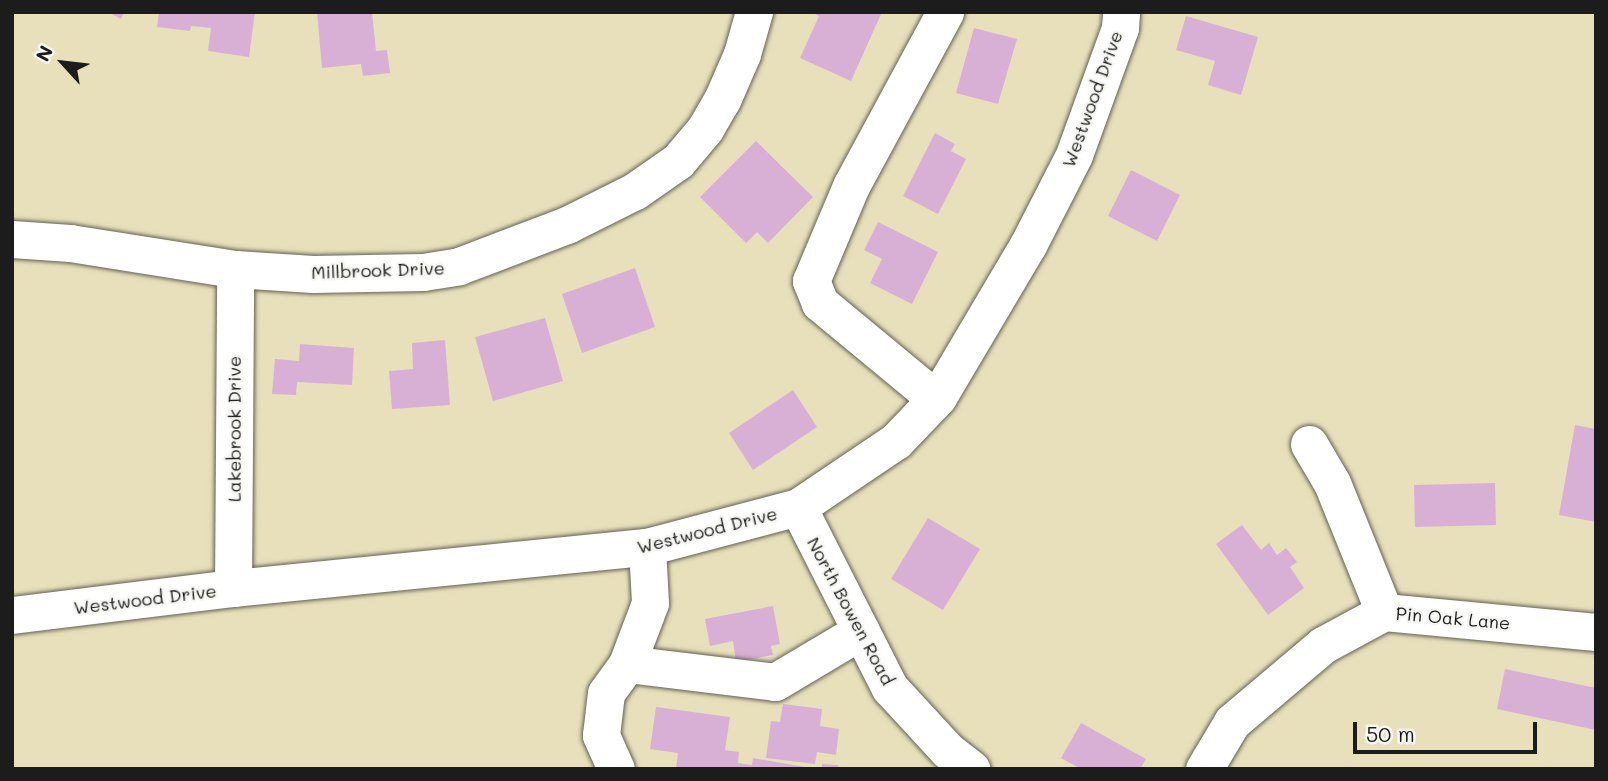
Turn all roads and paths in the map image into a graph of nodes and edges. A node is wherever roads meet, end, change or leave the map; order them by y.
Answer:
1 (754, 12) edge
2 (945, 12) edge
3 (1121, 12) edge
4 (12, 239) edge
5 (235, 269) junction
6 (936, 399) junction
7 (1309, 444) dead end
8 (798, 507) junction
9 (647, 547) junction
10 (233, 588) junction
11 (1384, 612) junction
12 (12, 615) edge
13 (861, 631) junction
14 (1596, 632) edge
15 (627, 664) junction
16 (616, 769) edge
17 (971, 769) edge
18 (1204, 769) edge

1 - 5 street, Millbrook Drive
2 - 6 street
3 - 6 street, Westwood Drive
4 - 5 street, Millbrook Drive
5 - 10 street, Lakebrook Drive
6 - 8 street, Westwood Drive
7 - 11 street
8 - 9 street, Westwood Drive
8 - 13 street, North Bowen Road
9 - 10 street, Westwood Drive
9 - 15 street
10 - 12 street, Westwood Drive
11 - 14 street, Pin Oak Lane
11 - 18 street, Pin Oak Lane
13 - 15 street
13 - 17 street, North Bowen Road
15 - 16 street

